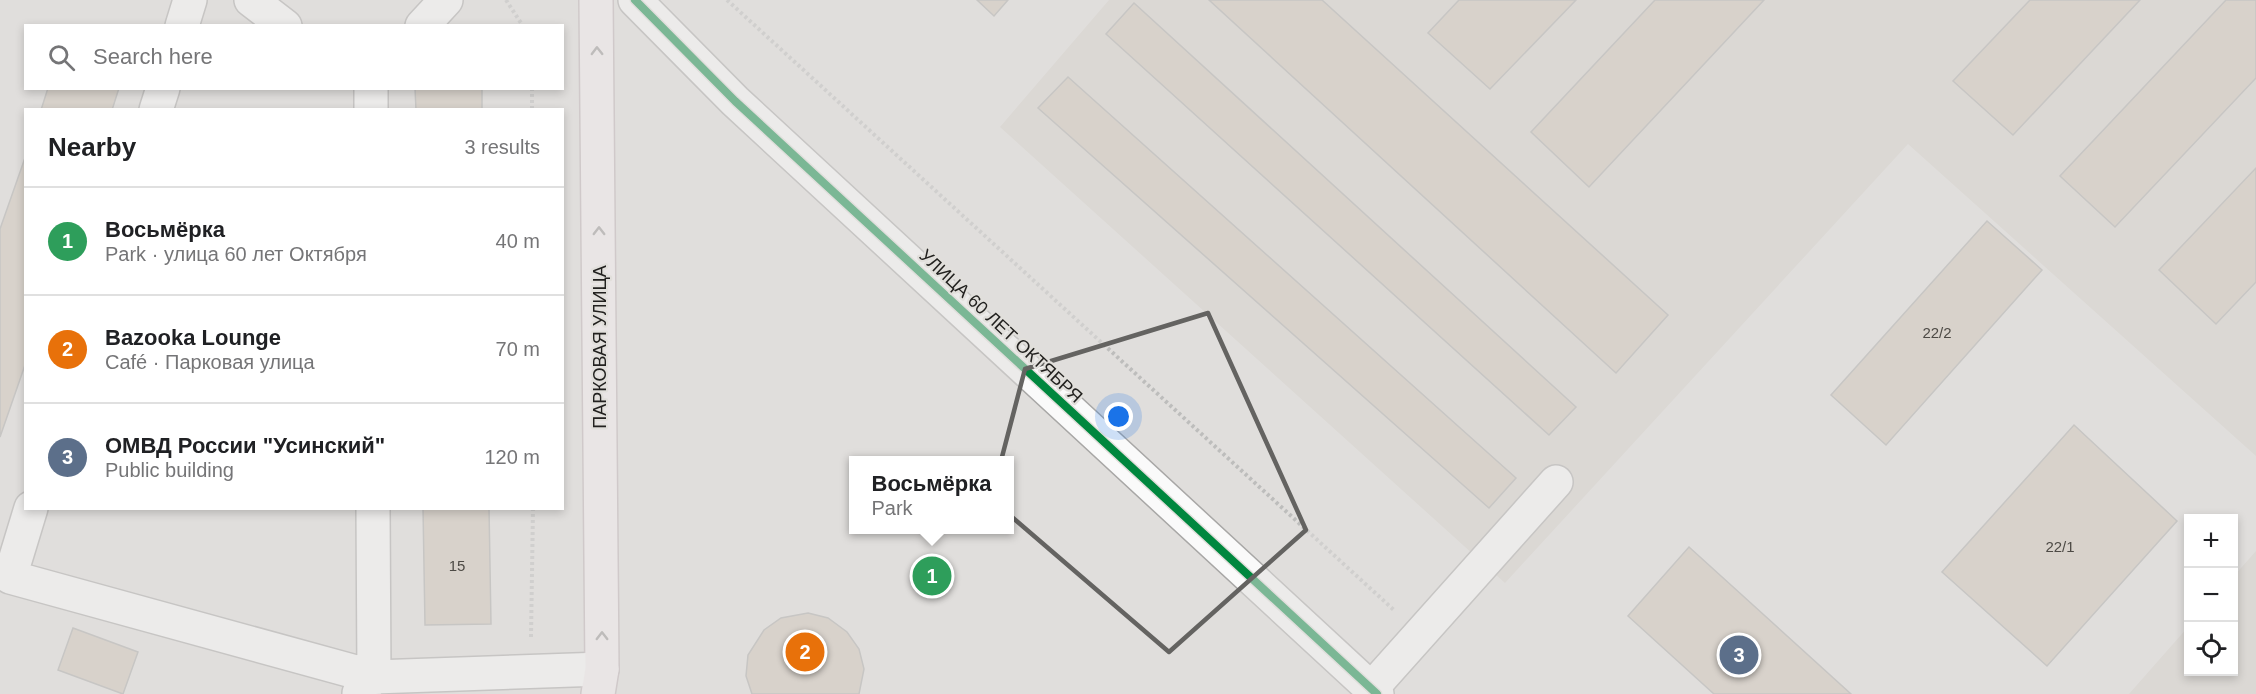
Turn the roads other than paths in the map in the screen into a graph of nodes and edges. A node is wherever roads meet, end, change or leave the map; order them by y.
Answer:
1 (190, 0) edge
2 (251, 0) edge
3 (446, 0) edge
4 (596, 0) edge
5 (635, 0) edge
6 (183, 24) edge
7 (282, 24) edge
8 (424, 24) edge
9 (162, 90) edge
10 (371, 90) edge
11 (157, 108) edge
12 (371, 108) edge
13 (1556, 482) dead end
14 (30, 510) edge
15 (373, 510) edge
16 (5, 583) edge
17 (600, 682) edge
18 (366, 685) edge
19 (1374, 692) edge

1 - 6 street
2 - 7 street
3 - 8 street
17 -> 4 main road, ПАРКОВАЯ УЛИЦА
5 - 19 street, УЛИЦА 60 ЛЕТ ОКТЯБРЯ
9 - 11 street
10 - 12 street
13 - 19 street
14 - 16 street
15 - 18 street
16 - 18 street
17 - 18 street

